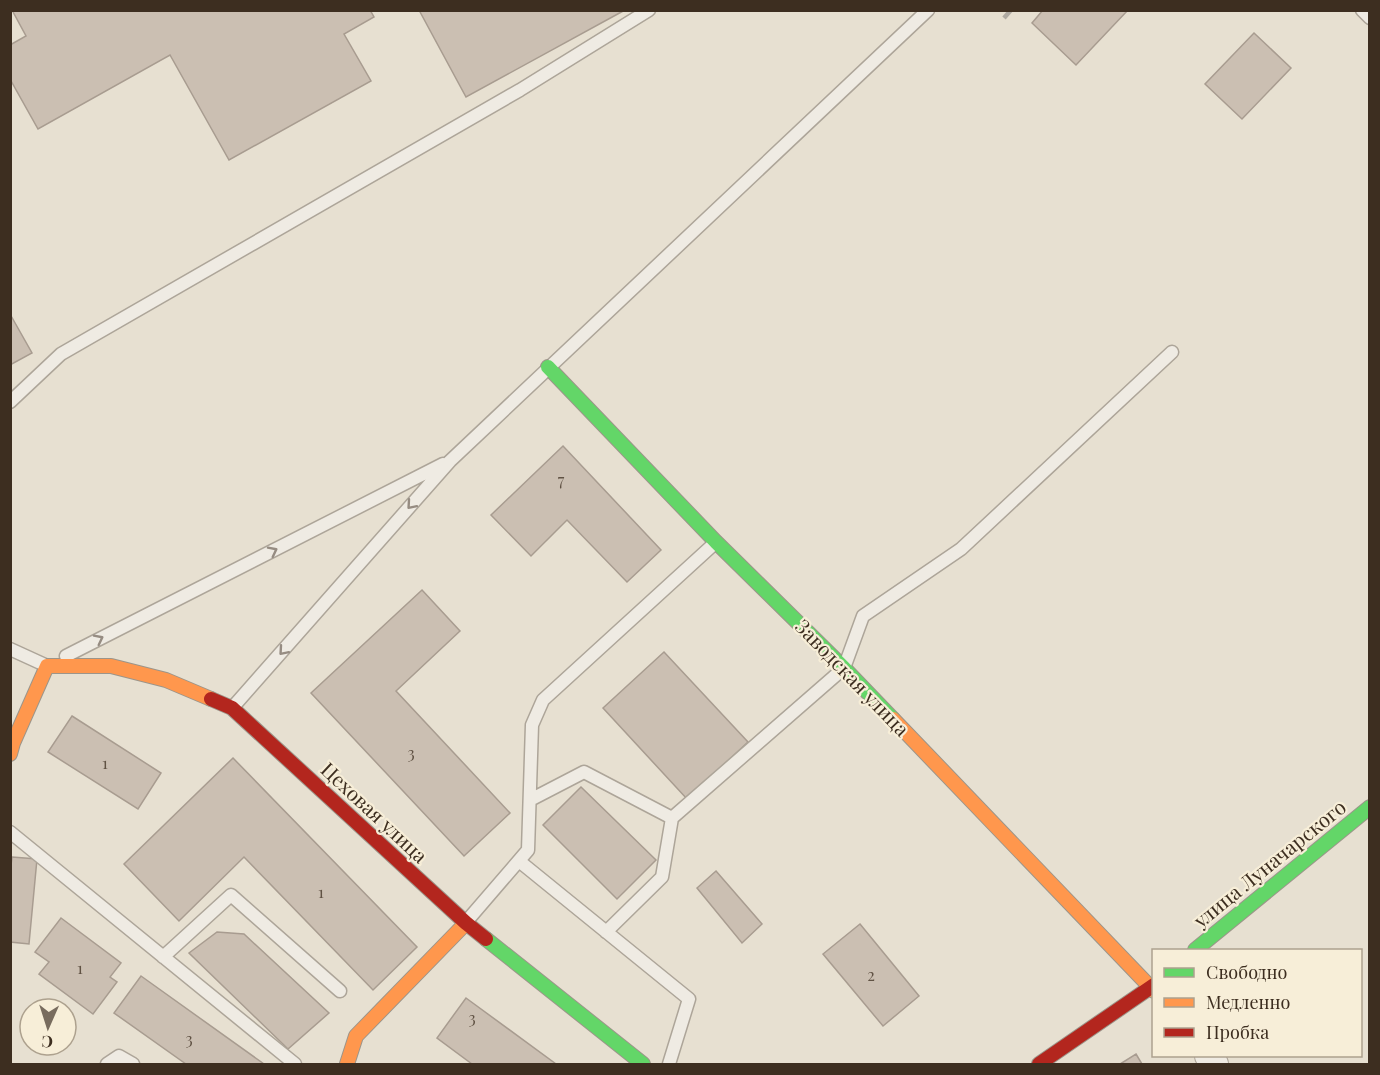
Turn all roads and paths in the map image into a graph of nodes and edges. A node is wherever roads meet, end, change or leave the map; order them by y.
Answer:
1 (649, 10) edge
2 (928, 10) edge
3 (1362, 10) edge
4 (1370, 18) edge
5 (1172, 352) dead end
6 (549, 367) junction
7 (10, 402) edge
8 (450, 461) junction
9 (716, 542) junction
10 (10, 649) edge
11 (47, 666) junction
12 (844, 668) junction
13 (232, 708) junction
14 (10, 754) edge
15 (530, 800) junction
16 (1370, 807) edge
17 (672, 818) junction
18 (10, 832) edge
19 (519, 861) junction
20 (466, 923) junction
21 (606, 932) junction
22 (1197, 949) edge
23 (162, 957) junction
24 (1152, 988) edge
25 (340, 992) dead end
26 (107, 1065) edge
27 (133, 1065) edge
28 (295, 1065) edge
29 (347, 1065) edge
30 (643, 1065) edge
31 (669, 1065) edge
32 (1039, 1065) edge

1 - 7 lane
2 - 6 lane
3 - 4 lane
5 - 12 lane
6 - 8 lane
6 - 9 street, Заводская улица
11 -> 8 lane
8 -> 13 lane
9 - 12 street, Заводская улица
9 - 15 lane
10 - 11 lane
11 - 13 street, Цеховая улица
11 - 14 street
12 - 17 lane
12 - 24 street, Заводская улица
13 - 20 street, Цеховая улица
15 - 17 lane
15 - 19 lane
16 - 22 street, улица Луначарского
17 - 21 lane
18 - 23 lane
19 - 20 lane
19 - 21 lane
20 - 29 street
20 - 30 street, Цеховая улица
21 - 31 lane
23 - 25 lane
23 - 28 lane
24 - 32 street
26 - 27 lane

